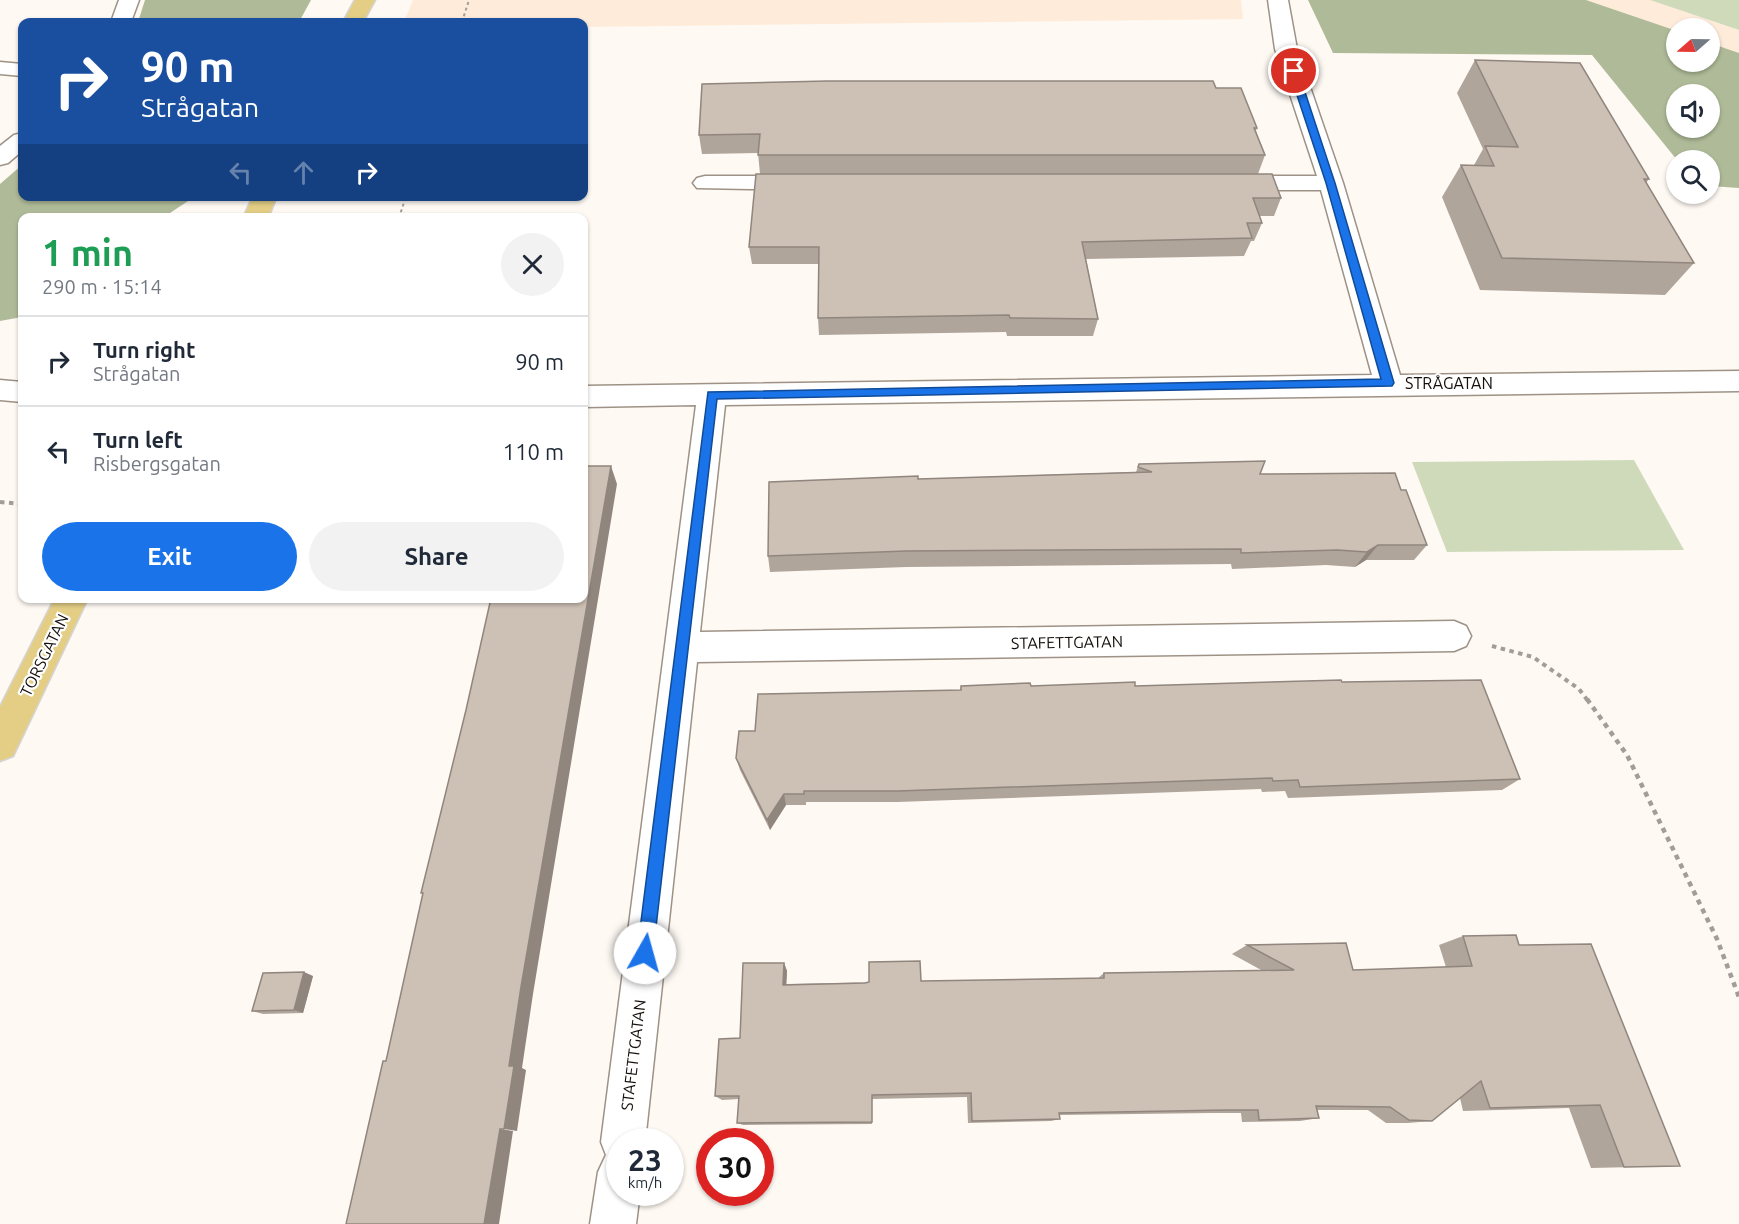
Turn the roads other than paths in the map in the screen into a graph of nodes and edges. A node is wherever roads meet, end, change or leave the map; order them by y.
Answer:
1 (129, 0) edge
2 (365, 0) edge
3 (1278, 0) edge
4 (122, 18) edge
5 (355, 18) edge
6 (0, 68) edge
7 (18, 70) edge
8 (705, 183) dead end
9 (824, 183) edge
10 (1207, 183) edge
11 (1330, 183) junction
12 (1739, 381) edge
13 (1388, 383) junction
14 (0, 390) edge
15 (18, 392) edge
16 (712, 395) junction
17 (588, 396) edge
18 (70, 603) edge
19 (1454, 636) road end
20 (681, 647) junction
21 (0, 744) edge
22 (625, 1128) edge
23 (615, 1206) edge
24 (613, 1224) edge

1 - 4 street
2 - 5 main road
3 - 11 street
6 - 7 street
8 - 9 street
10 - 11 street
11 - 13 street
12 - 13 street, STRÅGATAN
13 - 16 street, STRÅGATAN
14 - 15 street
16 - 17 street, STRÅGATAN
16 - 20 street, STAFETTGATAN
18 - 21 main road, TORSGATAN
19 - 20 street, STAFETTGATAN
20 - 22 street, STAFETTGATAN
23 - 24 street

